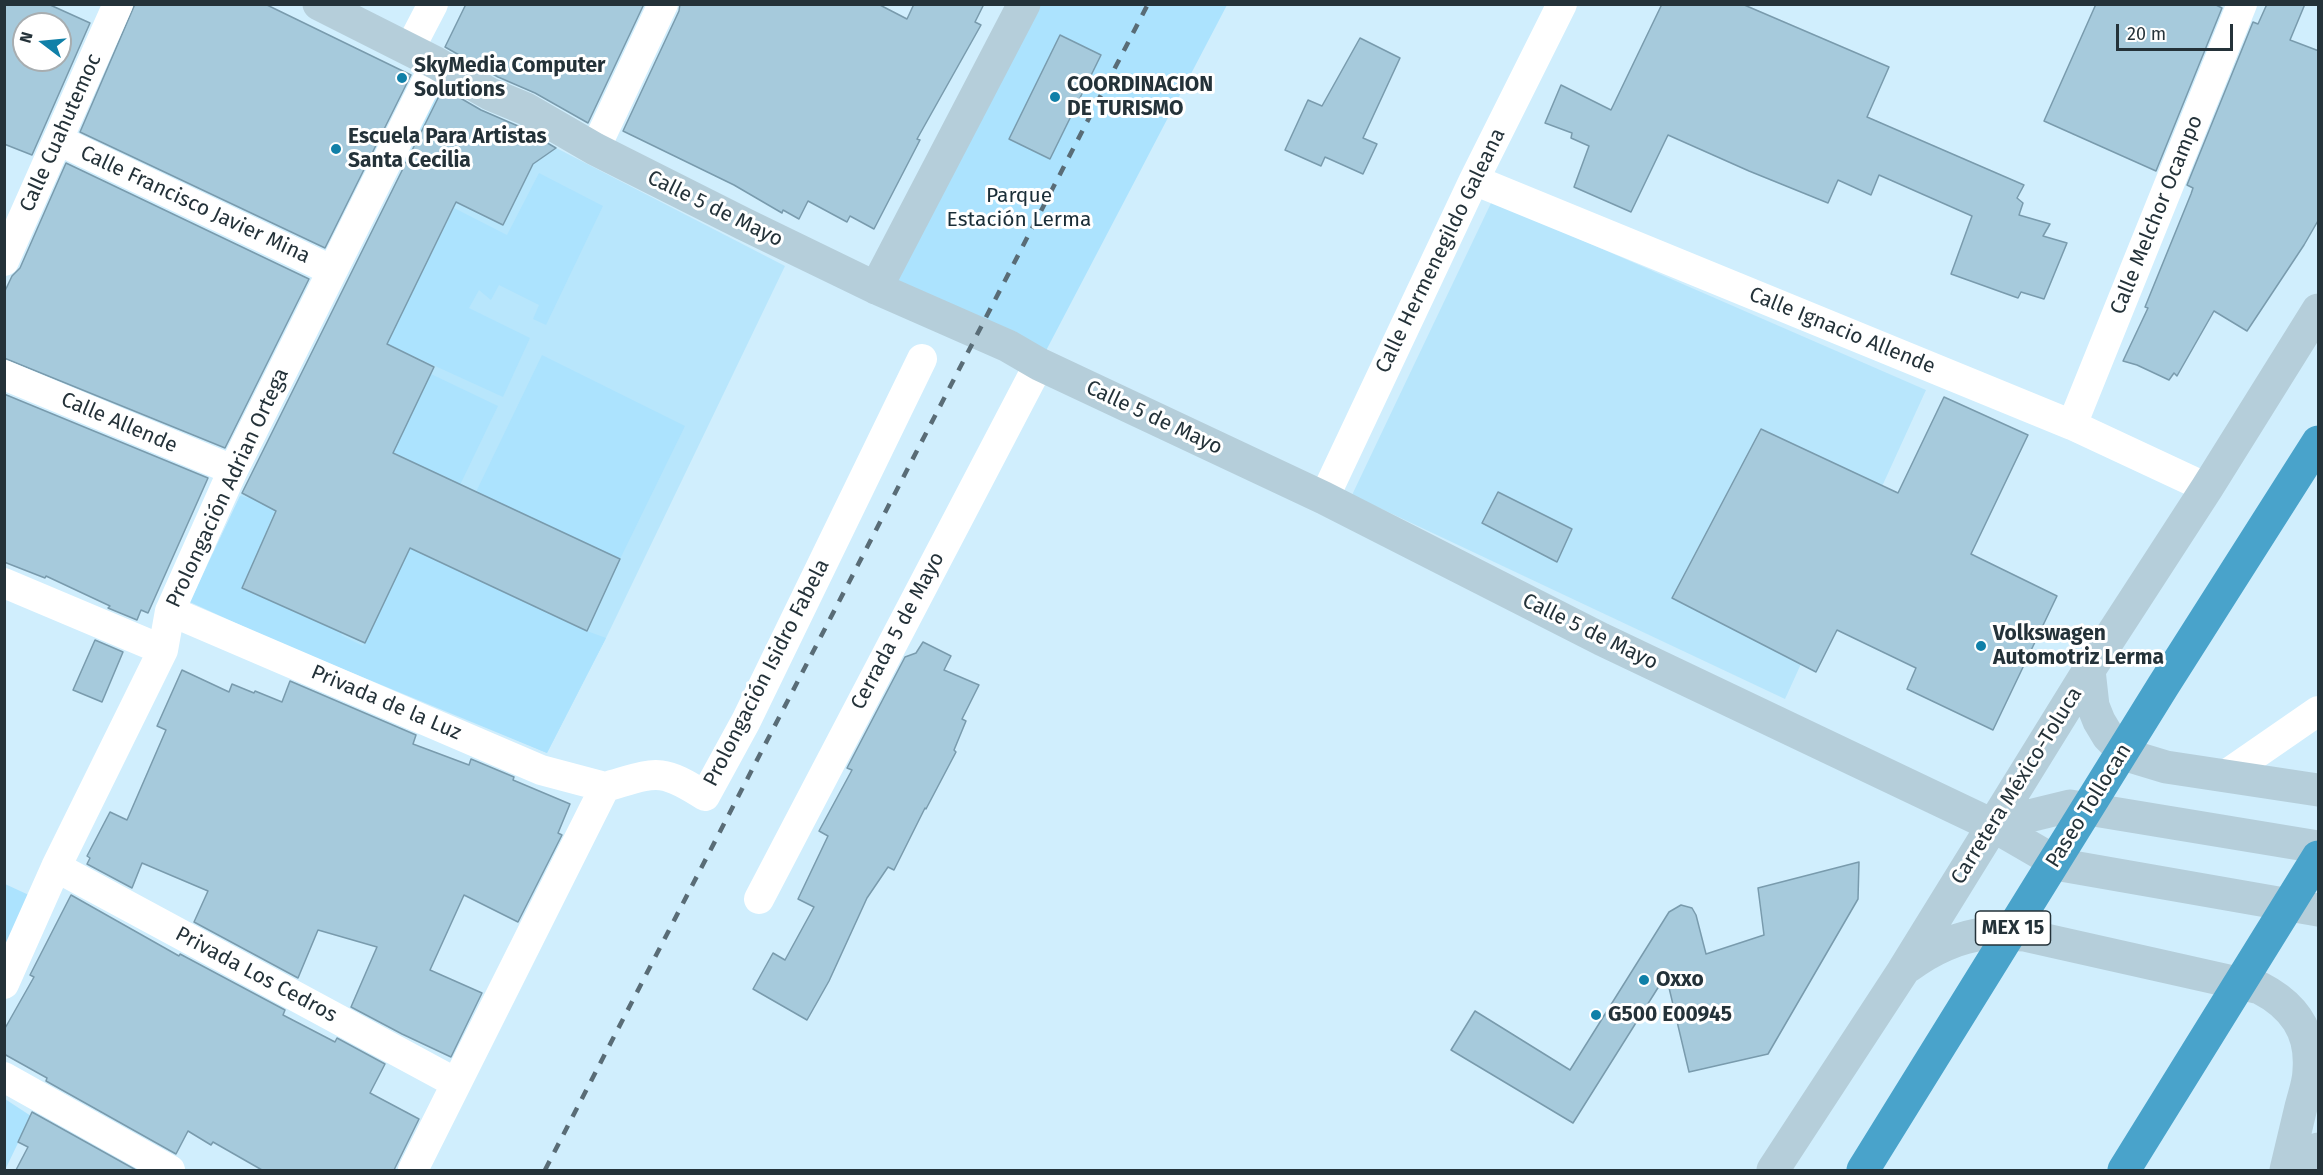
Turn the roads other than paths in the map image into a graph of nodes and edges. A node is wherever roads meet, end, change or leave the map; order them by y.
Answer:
1 (117, 4) edge
2 (319, 4) edge
3 (433, 4) edge
4 (663, 4) edge
5 (1024, 4) edge
6 (1562, 4) edge
7 (2241, 4) edge
8 (422, 56) junction
9 (58, 140) junction
10 (595, 149) junction
11 (1474, 180) junction
12 (6, 254) edge
13 (331, 270) junction
14 (876, 288) junction
15 (2319, 310) edge
16 (922, 359) dead end
17 (1039, 364) junction
18 (4, 375) edge
19 (2072, 425) junction
20 (2319, 442) edge
21 (233, 470) junction
22 (2207, 488) junction
23 (1324, 498) junction
24 (4, 583) edge
25 (170, 611) junction
26 (163, 650) junction
27 (2089, 670) junction
28 (2319, 711) edge
29 (2224, 776) junction
30 (605, 787) junction
31 (2319, 790) edge
32 (1992, 825) junction
33 (2319, 848) edge
34 (2319, 857) edge
35 (56, 867) junction
36 (759, 899) dead end
37 (2319, 910) edge
38 (1903, 971) junction
39 (4, 984) edge
40 (4, 1077) edge
41 (456, 1083) junction
42 (2319, 1149) edge
43 (170, 1170) edge
44 (413, 1170) edge
45 (1773, 1170) edge
46 (1863, 1170) edge
47 (2124, 1170) edge
48 (2286, 1170) edge
49 (2306, 1170) edge

1 - 9 street, Calle Cuahutemoc
2 - 8 main road, Calle 5 de Mayo
3 - 8 street, Prolongación Adrian Ortega
4 - 10 street
5 - 14 main road
6 - 11 street, Calle Hermenegildo Galeana
7 - 19 street, Calle Melchor Ocampo
8 - 10 main road, Calle 5 de Mayo
8 - 13 street, Prolongación Adrian Ortega
9 - 12 street, Calle Cuahutemoc
9 - 13 street, Calle Francisco Javier Mina
10 - 14 main road, Calle 5 de Mayo
11 - 19 street, Calle Ignacio Allende
11 - 23 street, Calle Hermenegildo Galeana
13 - 21 street, Prolongación Adrian Ortega
14 - 17 main road, Calle 5 de Mayo
15 - 22 main road, Carretera México-Toluca
16 - 30 street, Prolongación Isidro Fabela
17 - 23 main road, Calle 5 de Mayo
17 - 36 street, Cerrada 5 de Mayo
18 - 21 street, Calle Allende
19 - 22 street, Calle Ignacio Allende
20 - 46 highway, Paseo Tollocan / MEX 15
21 - 25 street, Prolongación Adrian Ortega
22 - 27 main road, Carretera México-Toluca
23 - 32 main road, Calle 5 de Mayo
24 - 26 street
25 - 26 street, Prolongación Adrian Ortega
25 - 30 street, Privada de la Luz
26 - 35 street, Prolongación Adrian Ortega
27 - 29 main road
27 - 32 main road, Carretera México-Toluca
28 - 29 street
29 - 31 main road
30 - 41 street
32 - 33 main road
32 - 37 main road, Calle 5 de Mayo
32 - 38 main road, Carretera México-Toluca
34 - 47 highway
35 - 39 street, Prolongación Adrian Ortega
35 - 41 street, Privada Los Cedros
38 - 45 main road, Carretera México-Toluca
38 - 48 main road
40 - 43 street
41 - 44 street
42 - 49 main road

